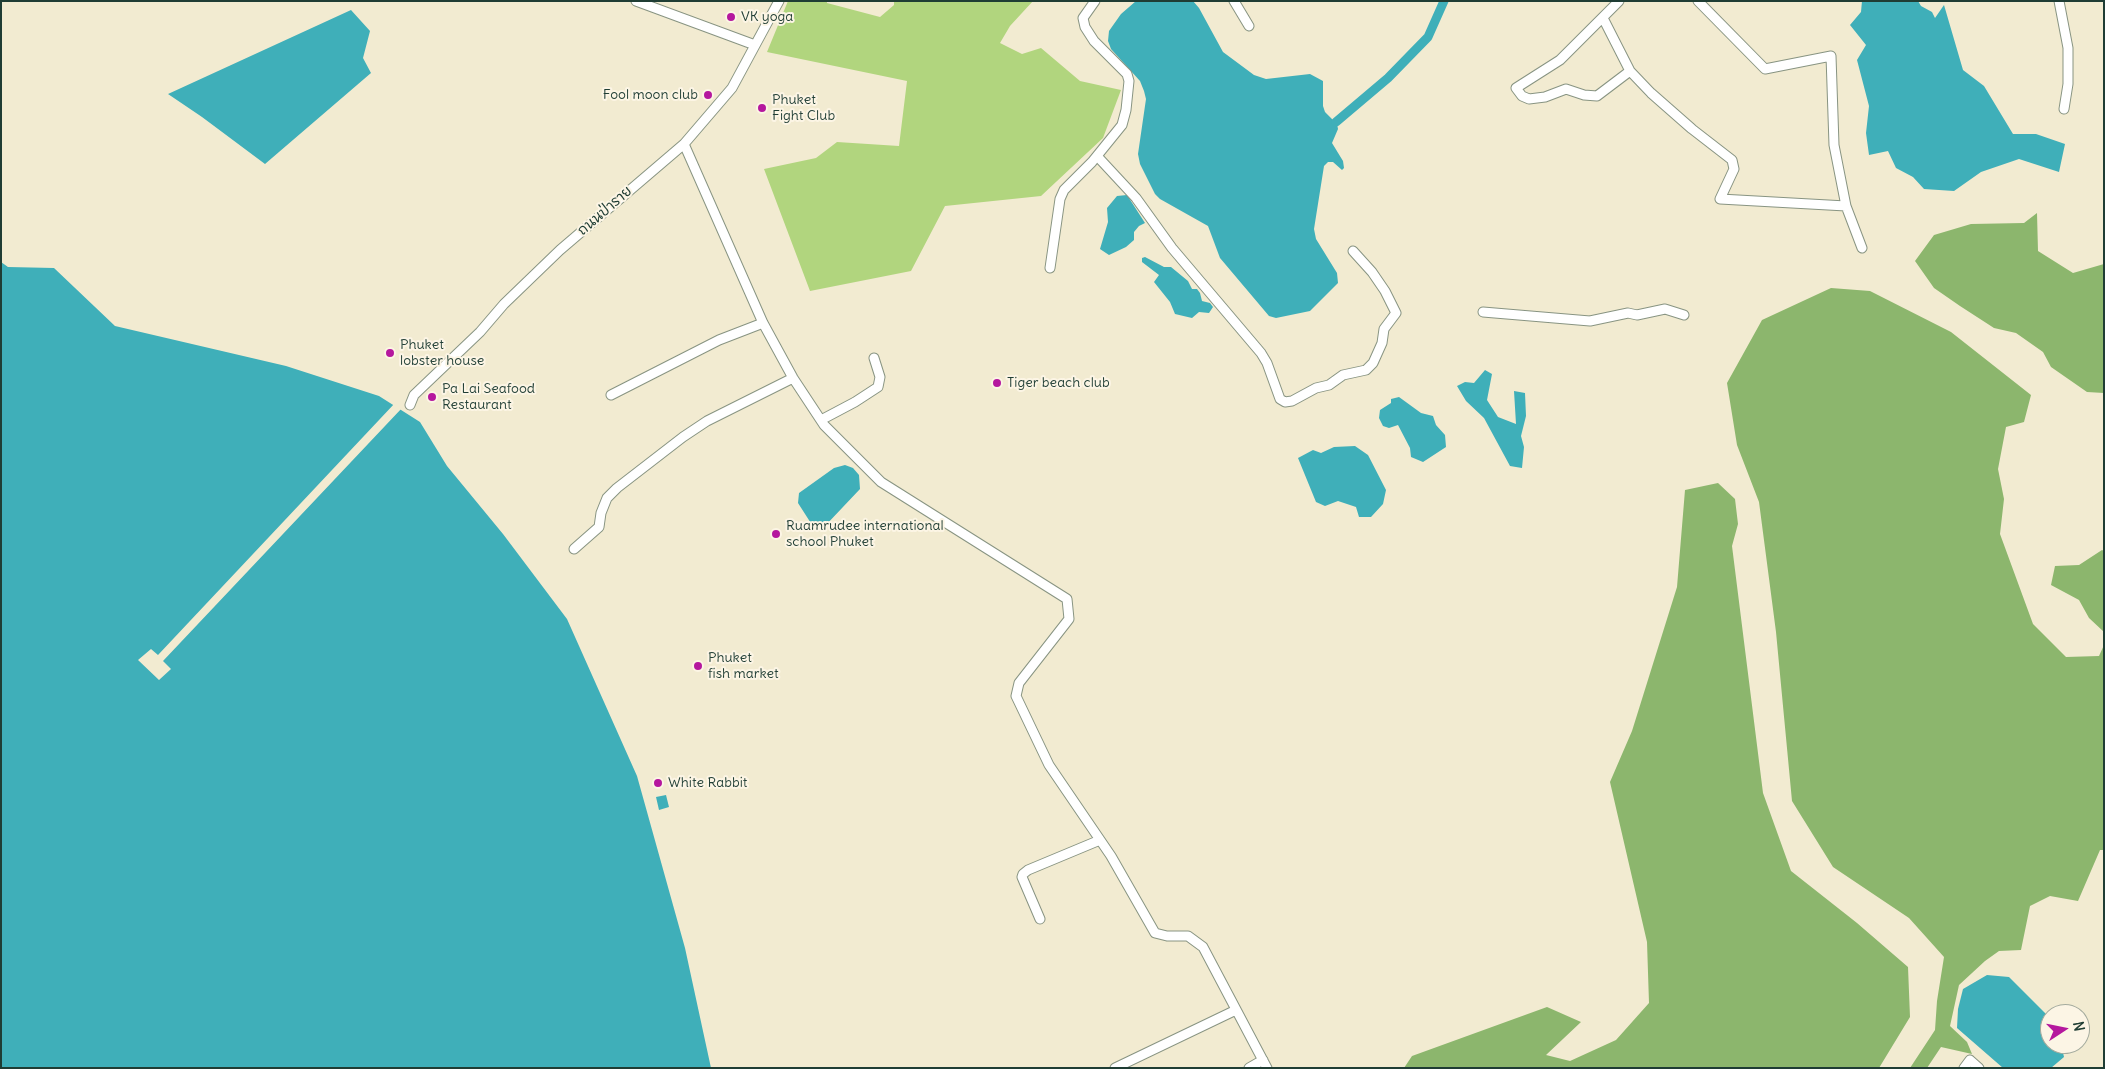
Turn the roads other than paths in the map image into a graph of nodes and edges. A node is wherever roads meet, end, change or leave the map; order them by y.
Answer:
1 (636, 1) edge
2 (779, 1) edge
3 (1095, 1) edge
4 (1234, 1) edge
5 (1619, 1) edge
6 (1698, 1) edge
7 (2059, 1) edge
8 (1603, 18) junction
9 (1249, 26) dead end
10 (755, 45) junction
11 (1630, 71) junction
12 (2064, 109) dead end
13 (684, 144) junction
14 (1097, 156) junction
15 (1846, 206) junction
16 (1862, 248) dead end
17 (1353, 251) dead end
18 (1050, 268) dead end
19 (1483, 312) dead end
20 (1684, 315) dead end
21 (763, 323) junction
22 (874, 358) dead end
23 (793, 378) junction
24 (611, 395) dead end
25 (410, 405) dead end
26 (821, 420) junction
27 (574, 549) dead end
28 (1100, 840) junction
29 (1040, 919) dead end
30 (1236, 1010) junction
31 (1265, 1064) edge
32 (1129, 1065) edge
33 (1115, 1068) edge
34 (1249, 1068) edge
35 (1964, 1068) edge
36 (1979, 1068) edge

1 - 10 street
2 - 10 street, ถนนป่าราย
3 - 14 street
4 - 9 street
5 - 8 street
6 - 15 street
7 - 12 street
8 - 11 street
8 - 11 street
10 - 13 street, ถนนป่าราย
11 - 15 street
13 - 21 street
13 - 25 street, ถนนป่าราย
14 - 17 street
14 - 18 street
15 - 16 street
19 - 20 street
21 - 23 street
21 - 24 street
22 - 26 street
23 - 26 street
23 - 27 street
26 - 28 street
28 - 29 street
28 - 30 street
30 - 31 street
30 - 32 street
31 - 34 street
32 - 33 street
35 - 36 street

